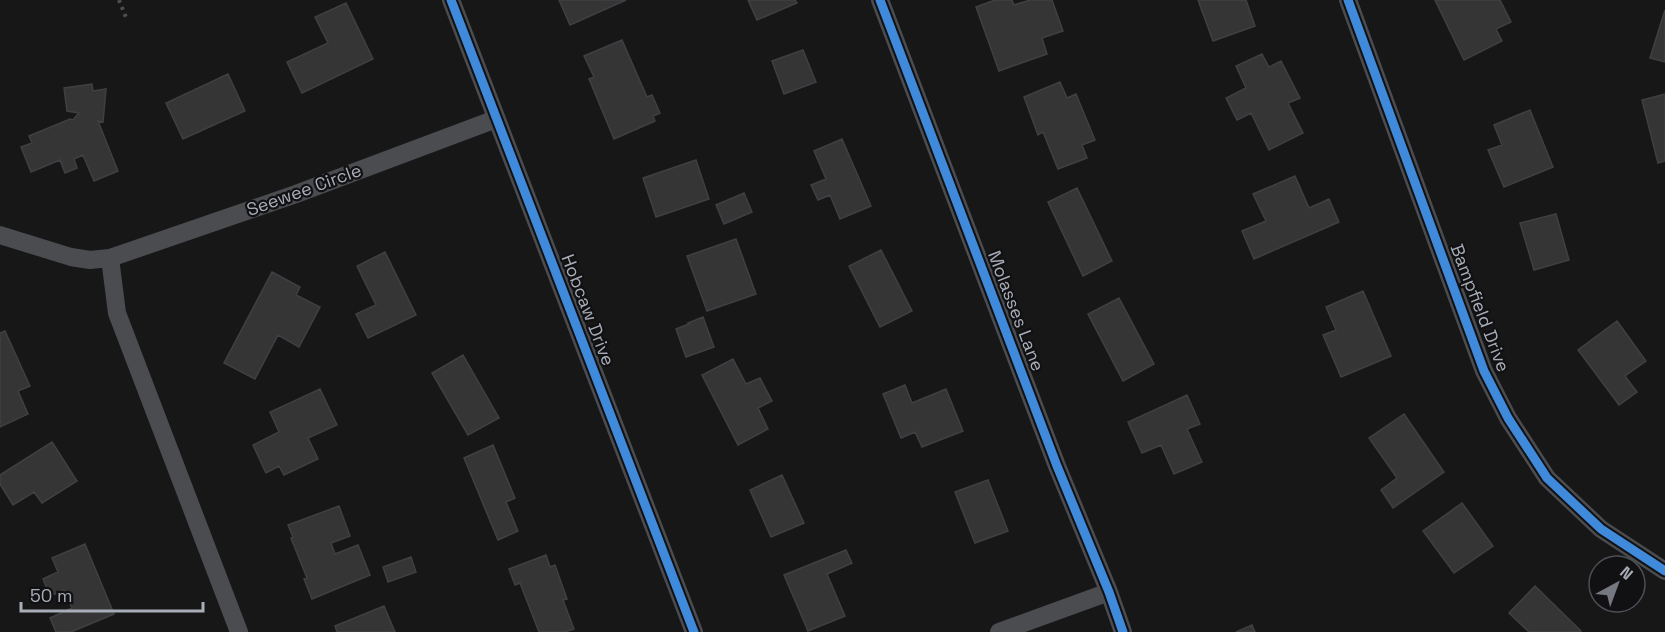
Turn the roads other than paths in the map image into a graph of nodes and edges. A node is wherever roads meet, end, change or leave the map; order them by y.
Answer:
1 (451, 0) edge
2 (880, 0) edge
3 (1348, 0) edge
4 (496, 119) junction
5 (0, 235) edge
6 (110, 258) junction
7 (1665, 571) edge
8 (1109, 592) junction
9 (239, 632) edge
10 (694, 632) edge
11 (999, 632) edge
12 (1123, 632) edge

1 - 4 street, Hobcaw Drive
2 - 8 street, Molasses Lane
3 - 7 street, Bampfield Drive
4 - 6 street, Seewee Circle
4 - 10 street, Hobcaw Drive
5 - 6 street, Seewee Circle
6 - 9 street
8 - 11 street
8 - 12 street, Molasses Lane

